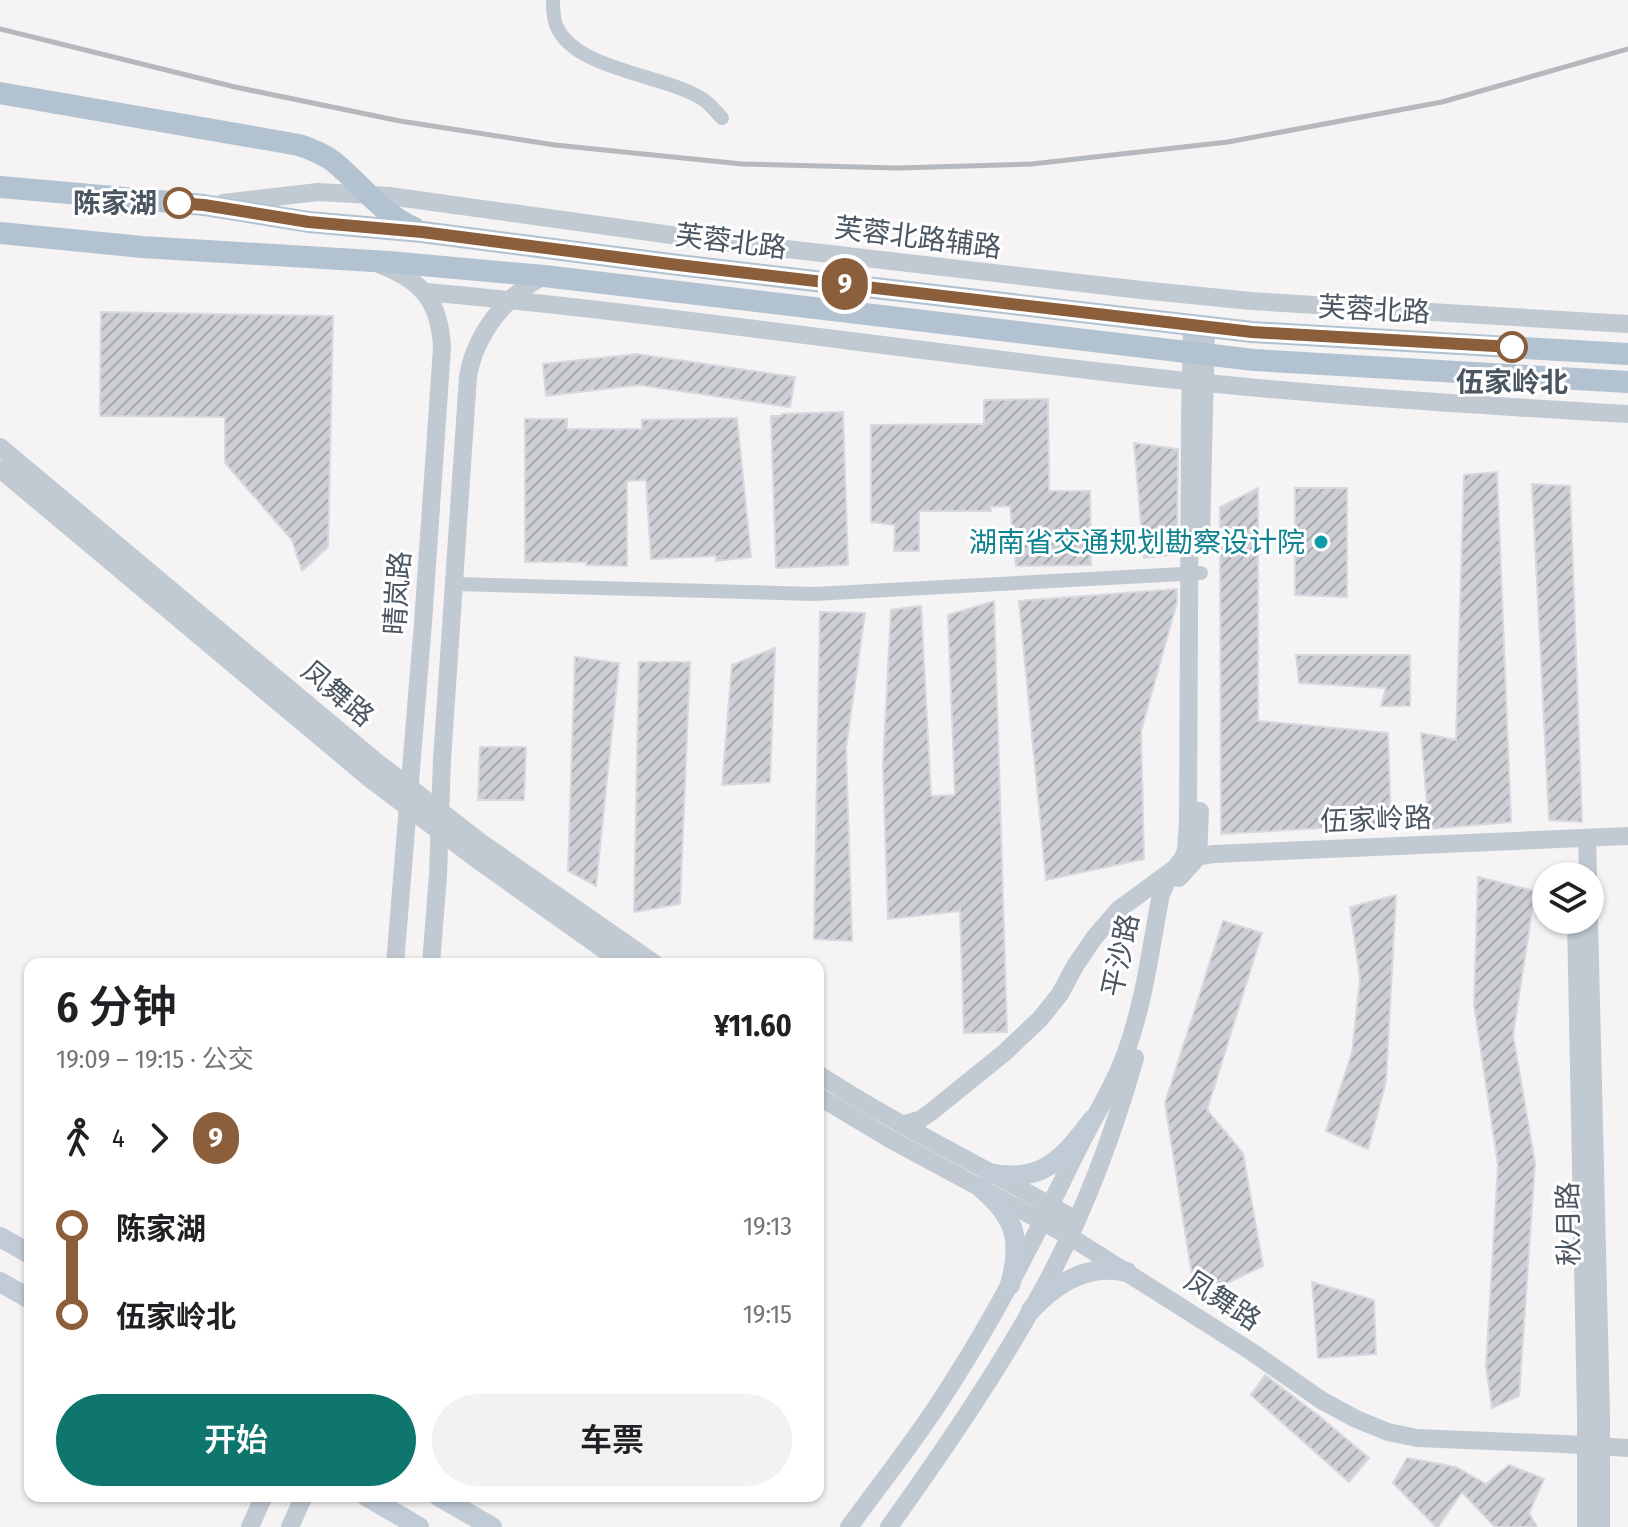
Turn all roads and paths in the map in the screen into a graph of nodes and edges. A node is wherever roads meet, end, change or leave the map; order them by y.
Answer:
1 (553, 0) edge
2 (0, 93) edge
3 (722, 118) dead end
4 (10, 188) edge
5 (368, 195) junction
6 (204, 205) junction
7 (422, 232) junction
8 (8, 234) edge
9 (371, 261) junction
10 (544, 276) junction
11 (426, 292) junction
12 (509, 300) junction
13 (844, 312) junction
14 (1628, 324) edge
15 (1199, 325) junction
16 (841, 340) junction
17 (1198, 353) junction
18 (1628, 354) edge
19 (1413, 370) junction
20 (1198, 381) junction
21 (1628, 382) edge
22 (1412, 399) junction
23 (1628, 414) edge
24 (0, 447) edge
25 (0, 469) edge
26 (1195, 574) junction
27 (455, 584) junction
28 (410, 788) junction
29 (409, 808) junction
30 (440, 811) junction
31 (440, 831) junction
32 (1628, 836) edge
33 (1581, 839) junction
34 (1198, 857) junction
35 (1578, 862) edge
36 (1585, 862) edge
37 (1176, 867) junction
38 (1576, 934) edge
39 (1589, 934) edge
40 (396, 958) edge
41 (431, 958) edge
42 (616, 958) edge
43 (646, 958) edge
44 (824, 1078) edge
45 (824, 1100) edge
46 (1092, 1120) junction
47 (902, 1125) junction
48 (985, 1181) junction
49 (1046, 1213) junction
50 (1072, 1228) junction
51 (0, 1237) edge
52 (24, 1251) edge
53 (1127, 1272) junction
54 (0, 1282) edge
55 (1010, 1285) junction
56 (24, 1296) edge
57 (1031, 1310) junction
58 (1594, 1446) junction
59 (1628, 1448) edge
60 (261, 1502) edge
61 (301, 1502) edge
62 (376, 1502) edge
63 (448, 1502) edge
64 (250, 1527) edge
65 (290, 1527) edge
66 (419, 1527) edge
67 (492, 1527) edge
68 (849, 1527) edge
69 (889, 1527) edge
70 (1586, 1527) edge
71 (1601, 1527) edge

1 - 3 street
2 - 5 main road
4 - 6 main road, 芙蓉北路
5 - 6 street, 芙蓉北路辅路
5 - 7 main road
5 - 14 street, 芙蓉北路辅路
6 - 7 main road, 芙蓉北路
7 - 15 main road, 芙蓉北路
8 - 9 main road, 芙蓉北路
9 - 10 main road, 芙蓉北路
9 - 11 street
10 - 12 street, 晴岚路
10 - 13 main road, 芙蓉北路
11 - 12 street
11 - 28 street, 晴岚路
12 - 16 street
12 - 27 street, 晴岚路
13 - 16 street
13 - 17 main road, 芙蓉北路
15 - 17 street, 平沙路
15 - 18 main road, 芙蓉北路
16 - 20 street
17 - 19 main road, 芙蓉北路
17 - 20 street, 平沙路
19 - 21 main road, 芙蓉北路
19 - 22 street
20 - 22 street
20 - 26 street, 平沙路
22 - 23 street
24 - 28 street, 凤舞路
25 - 29 street, 凤舞路
26 - 27 street
26 - 34 street, 平沙路
26 - 37 street, 平沙路
27 - 30 street, 晴岚路
28 - 29 street, 晴岚路
28 - 30 street, 凤舞路
29 - 31 street, 凤舞路
29 - 40 street, 晴岚路
30 - 31 street, 晴岚路
30 - 43 street, 凤舞路
31 - 41 street, 晴岚路
31 - 42 street, 凤舞路
32 - 33 street, 伍家岭路
33 - 34 street, 伍家岭路
33 - 35 street
33 - 36 street
34 - 37 street, 伍家岭路
34 - 50 street, 平沙路
37 - 46 street, 平沙路
37 - 47 street, 伍家岭路
38 - 58 street, 秋月路
39 - 58 street, 秋月路
44 - 47 street, 凤舞路
45 - 48 street, 凤舞路
46 - 48 main road
46 - 49 street, 平沙路
47 - 48 street, 凤舞路
48 - 49 street, 凤舞路
48 - 55 main road
49 - 50 street, 凤舞路
49 - 55 street, 平沙路
50 - 53 street, 凤舞路
50 - 57 street, 平沙路
51 - 52 main road
53 - 57 main road
53 - 58 street, 凤舞路
54 - 56 main road
55 - 68 street, 平沙路
57 - 69 street, 平沙路
58 - 59 street, 凤舞路
58 - 70 street, 秋月路
58 - 71 street, 秋月路
60 - 64 street
61 - 65 street
62 - 66 main road
63 - 67 main road

